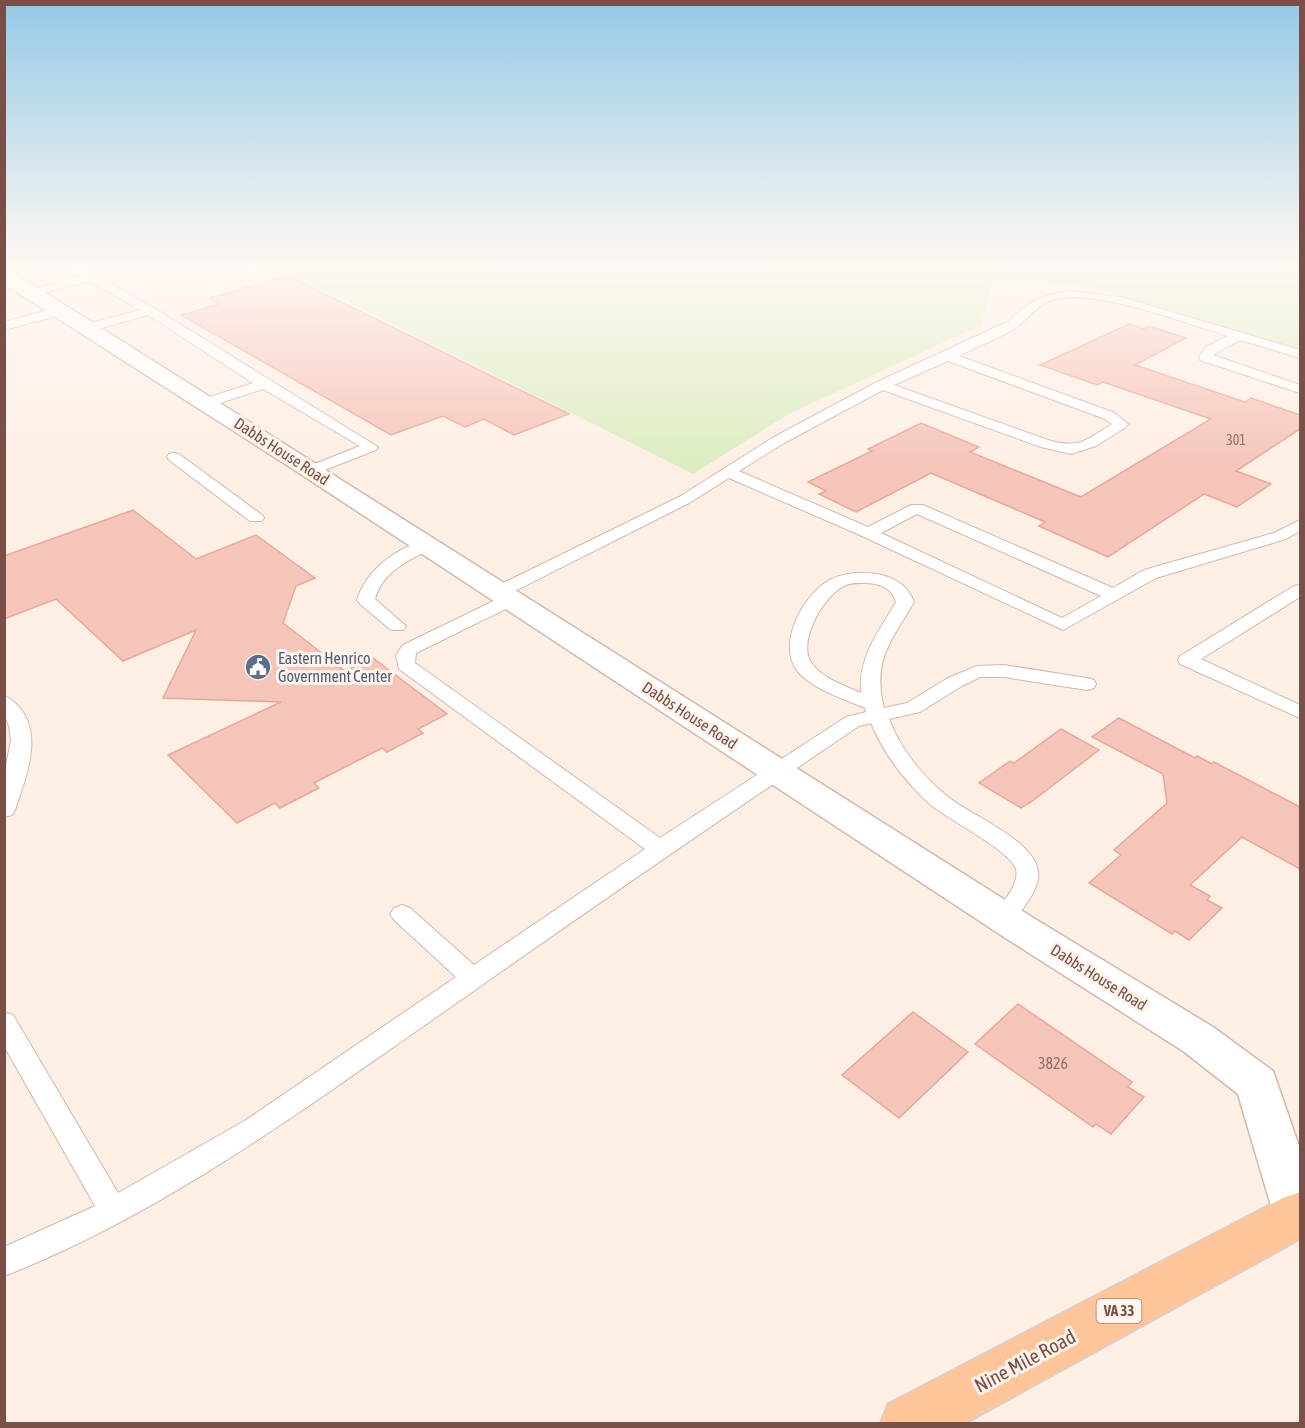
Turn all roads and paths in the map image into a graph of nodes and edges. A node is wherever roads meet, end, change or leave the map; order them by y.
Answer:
1 (91, 331) edge
2 (182, 331) edge
3 (999, 331) edge
4 (1220, 331) edge
5 (1238, 336) junction
6 (1300, 354) edge
7 (948, 356) junction
8 (264, 384) junction
9 (882, 384) junction
10 (1300, 389) edge
11 (206, 403) junction
12 (174, 457) dead end
13 (312, 470) junction
14 (728, 472) junction
15 (256, 518) dead end
16 (1300, 525) edge
17 (868, 533) junction
18 (426, 545) junction
19 (1300, 590) edge
20 (1114, 595) junction
21 (506, 596) junction
22 (397, 626) dead end
23 (1087, 684) dead end
24 (4, 702) edge
25 (876, 711) junction
26 (1300, 712) edge
27 (12, 727) edge
28 (776, 771) junction
29 (4, 810) edge
30 (660, 849) junction
31 (402, 914) dead end
32 (1004, 918) junction
33 (473, 978) junction
34 (4, 1022) edge
35 (113, 1211) junction
36 (1299, 1215) edge
37 (4, 1262) edge
38 (908, 1424) edge

1 - 11 street, Dabbs House Road
2 - 8 lane
3 - 7 lane
4 - 5 lane
5 - 6 lane
5 - 10 lane
7 - 9 lane
7 - 9 lane
8 - 11 lane
8 - 13 lane
9 - 14 lane
11 - 13 street, Dabbs House Road
12 - 15 lane
13 - 18 street, Dabbs House Road
14 - 17 lane
14 - 21 lane
16 - 20 lane
17 - 20 lane
17 - 20 lane
18 - 21 street, Dabbs House Road
18 - 22 lane
19 - 26 lane
21 - 28 street, Dabbs House Road
21 - 30 lane
23 - 25 lane
24 - 27 lane
25 - 25 lane
25 - 28 lane
25 - 32 lane
27 - 29 lane
28 - 30 lane
28 - 32 street, Dabbs House Road
30 - 33 lane
31 - 33 lane
32 - 36 street, Dabbs House Road
33 - 35 lane
34 - 35 lane
35 - 37 lane
36 - 38 main road, Nine Mile Road / VA 33

